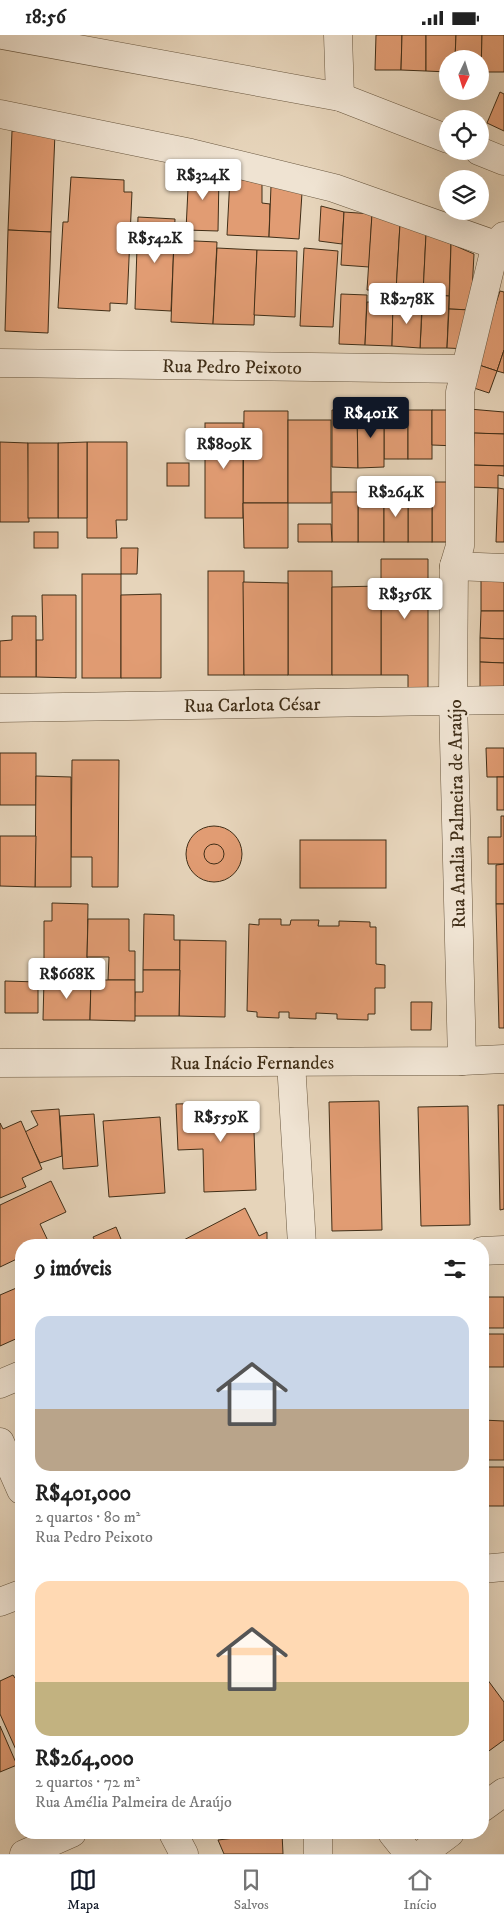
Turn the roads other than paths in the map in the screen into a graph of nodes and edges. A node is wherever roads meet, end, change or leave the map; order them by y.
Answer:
1 (2, 35) edge
2 (338, 35) edge
3 (340, 97) junction
4 (0, 114) edge
5 (439, 136) edge
6 (489, 155) edge
7 (504, 161) edge
8 (501, 243) edge
9 (0, 363) edge
10 (466, 369) junction
11 (454, 566) junction
12 (504, 568) edge
13 (453, 699) junction
14 (504, 700) edge
15 (0, 708) edge
16 (504, 1059) edge
17 (462, 1061) junction
18 (291, 1062) junction
19 (0, 1063) edge
20 (302, 1239) edge
21 (504, 1250) edge
22 (489, 1251) edge
23 (15, 1378) edge
24 (0, 1384) edge
25 (0, 1442) edge
26 (15, 1476) edge
27 (504, 1567) edge
28 (489, 1568) edge
29 (15, 1596) edge
30 (0, 1602) edge
31 (504, 1792) edge
32 (489, 1803) edge
33 (58, 1839) edge
34 (176, 1839) edge
35 (318, 1839) edge
36 (397, 1839) edge
37 (442, 1839) edge
38 (24, 1854) edge
39 (184, 1854) edge
40 (318, 1854) edge
41 (409, 1854) edge
42 (422, 1854) edge

1 - 3 street
2 - 3 street
3 - 5 street
4 - 8 street
6 - 7 street
8 - 10 street, Rua Analia Palmeira de Araújo
9 - 10 street, Rua Pedro Peixoto
10 - 11 street, Rua Analia Palmeira de Araújo
11 - 12 street
11 - 13 street, Rua Analia Palmeira de Araújo
13 - 14 street, Rua Carlota César
13 - 15 street, Rua Carlota César
13 - 17 street, Rua Analia Palmeira de Araújo
16 - 17 street, Rua Inácio Fernandes
17 - 18 street, Rua Inácio Fernandes
18 - 19 street, Rua Inácio Fernandes
18 - 20 street
21 - 22 street
23 - 24 street
25 - 26 street
27 - 28 street
29 - 30 street
31 - 32 street
33 - 38 street
34 - 39 street
35 - 40 street
36 - 41 street
37 - 42 street

